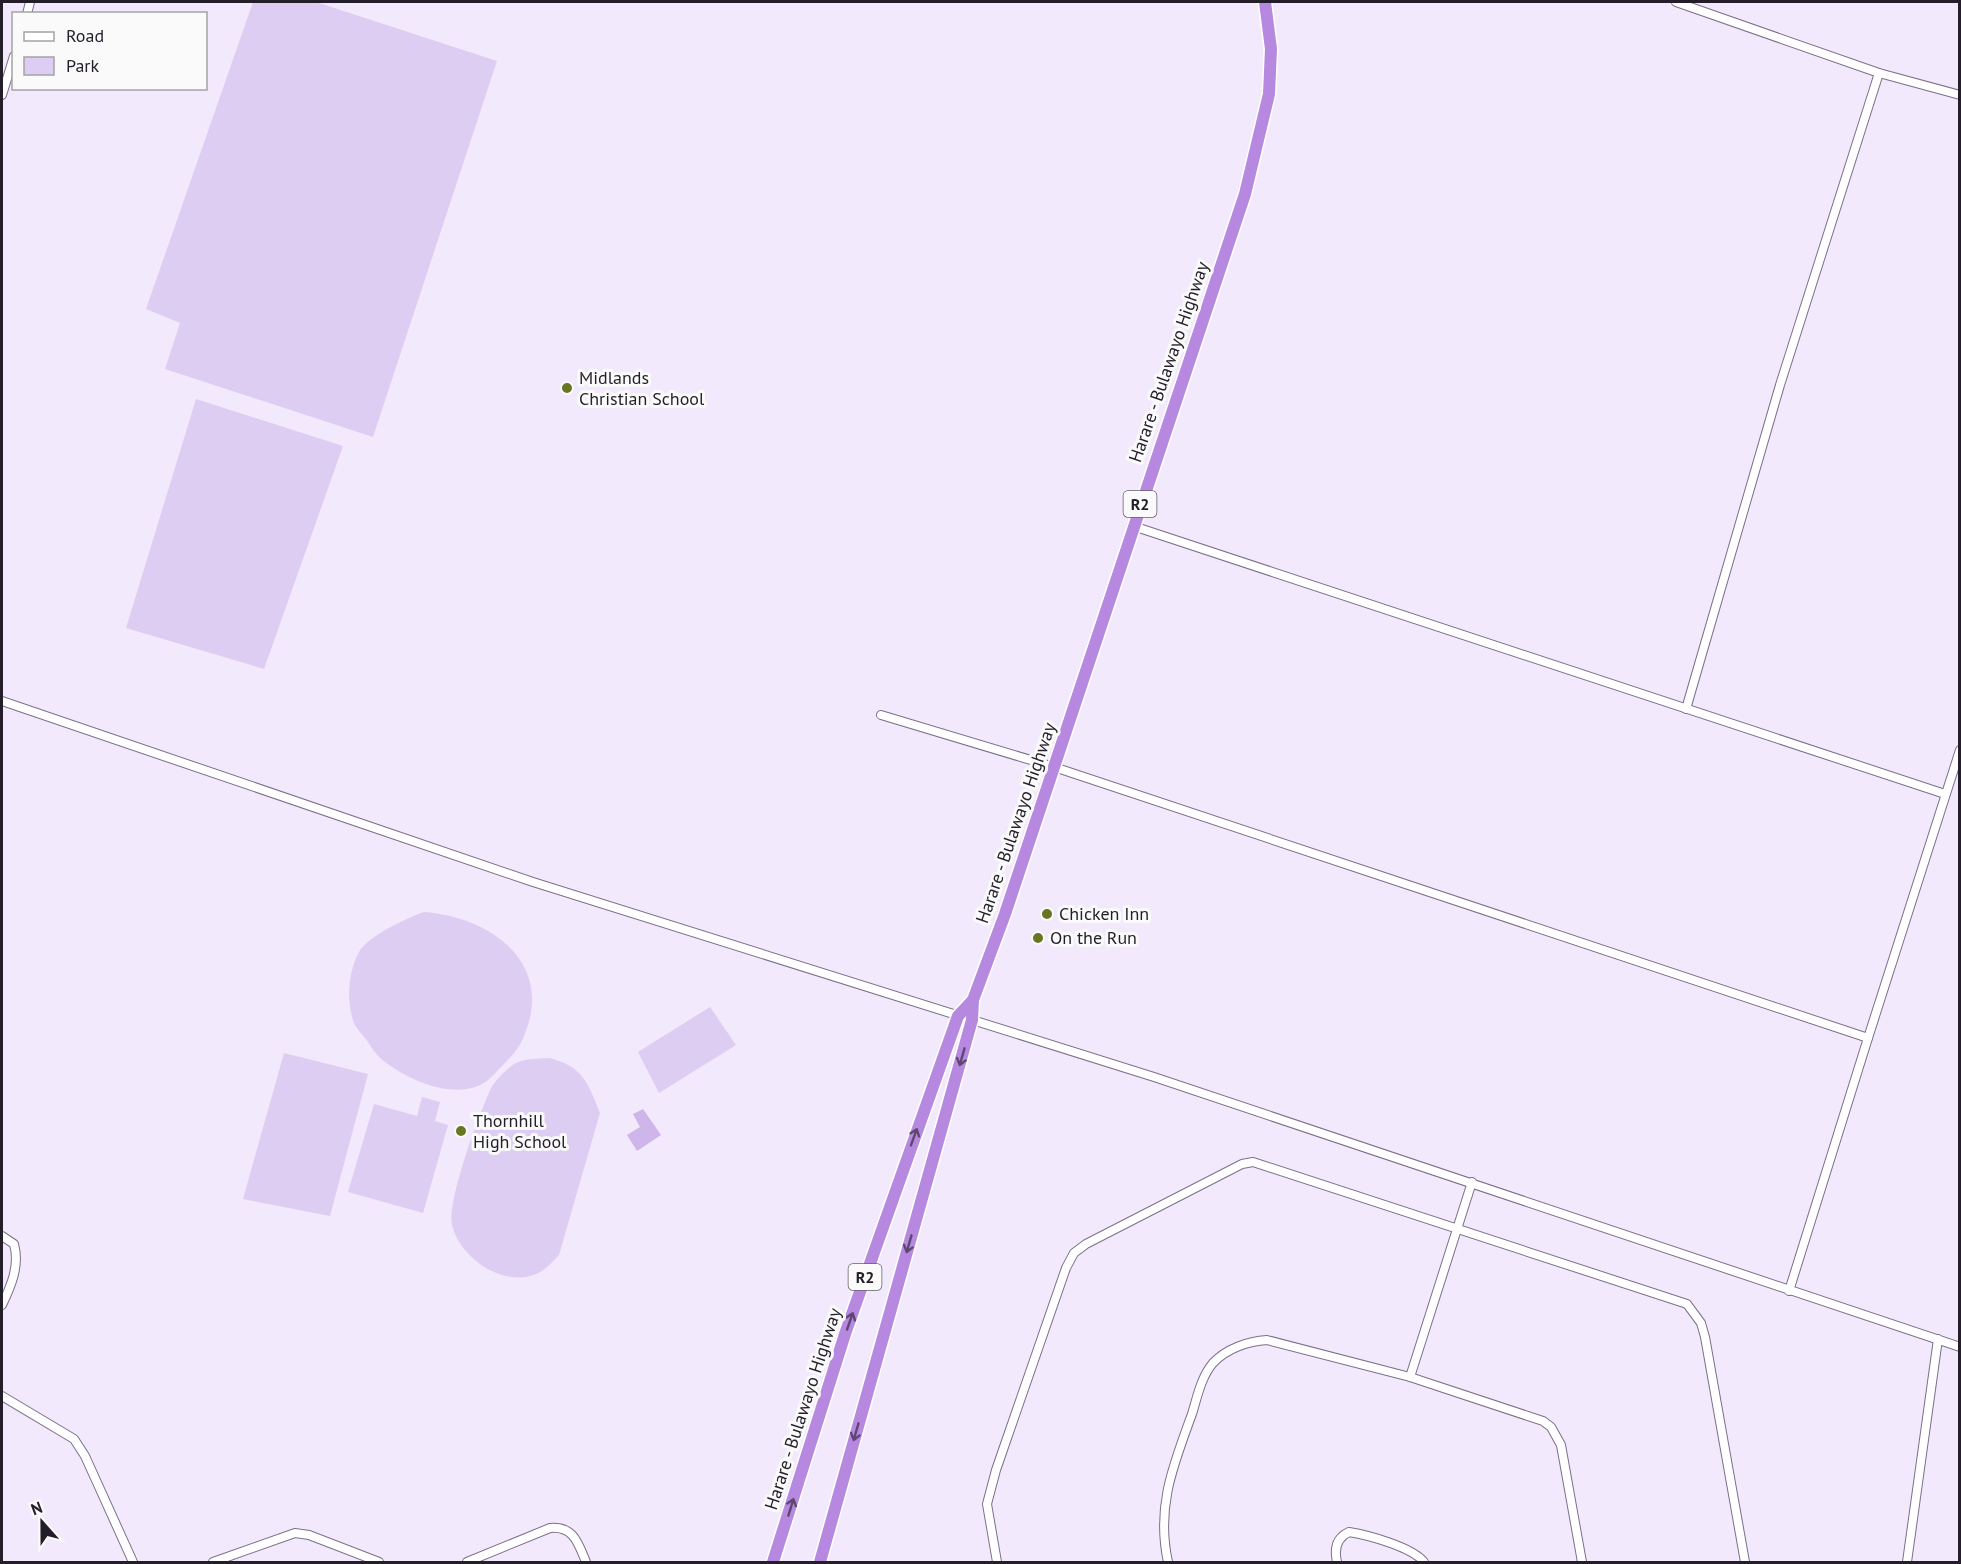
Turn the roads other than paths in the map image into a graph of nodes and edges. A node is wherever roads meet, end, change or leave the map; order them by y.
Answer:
1 (1266, 2) edge
2 (1676, 2) edge
3 (12, 62) edge
4 (1879, 73) junction
5 (2, 95) edge
6 (1959, 95) edge
7 (1133, 526) junction
8 (2, 701) edge
9 (1686, 709) junction
10 (880, 715) dead end
11 (1959, 750) edge
12 (1054, 767) junction
13 (1944, 794) junction
14 (973, 1000) junction
15 (958, 1016) junction
16 (972, 1020) junction
17 (1868, 1038) junction
18 (1472, 1182) junction
19 (1458, 1230) junction
20 (2, 1236) edge
21 (1789, 1291) junction
22 (2, 1305) edge
23 (1938, 1339) junction
24 (1959, 1347) edge
25 (1410, 1377) junction
26 (2, 1396) edge
27 (133, 1563) edge
28 (213, 1563) edge
29 (379, 1563) edge
30 (467, 1563) edge
31 (586, 1563) edge
32 (773, 1563) edge
33 (820, 1563) edge
34 (997, 1563) edge
35 (1168, 1563) edge
36 (1337, 1563) edge
37 (1424, 1563) edge
38 (1582, 1563) edge
39 (1745, 1563) edge
40 (1907, 1563) edge

1 - 7 highway, Harare - Bulawayo Highway / R2
2 - 4 street
3 - 5 street
4 - 6 street
4 - 9 street
7 - 9 street
7 - 12 highway, Harare - Bulawayo Highway / R2
8 - 15 street
9 - 13 street
10 - 12 street
11 - 13 street
12 - 14 highway, Harare - Bulawayo Highway / R2
12 - 17 street
13 - 17 street
14 - 15 highway, Harare - Bulawayo Highway / R2
14 - 16 highway, Harare - Bulawayo Highway / R2
15 - 16 street
32 -> 15 highway, Harare - Bulawayo Highway / R2
16 - 18 street
16 -> 33 highway, Harare - Bulawayo Highway / R2
17 - 21 street
18 - 19 street
18 - 21 street
19 - 25 street
19 - 34 street
19 - 39 street
20 - 22 street
21 - 23 street
23 - 24 street
23 - 40 street
25 - 35 street
25 - 38 street
26 - 27 street
28 - 29 street
30 - 31 street
36 - 37 street

